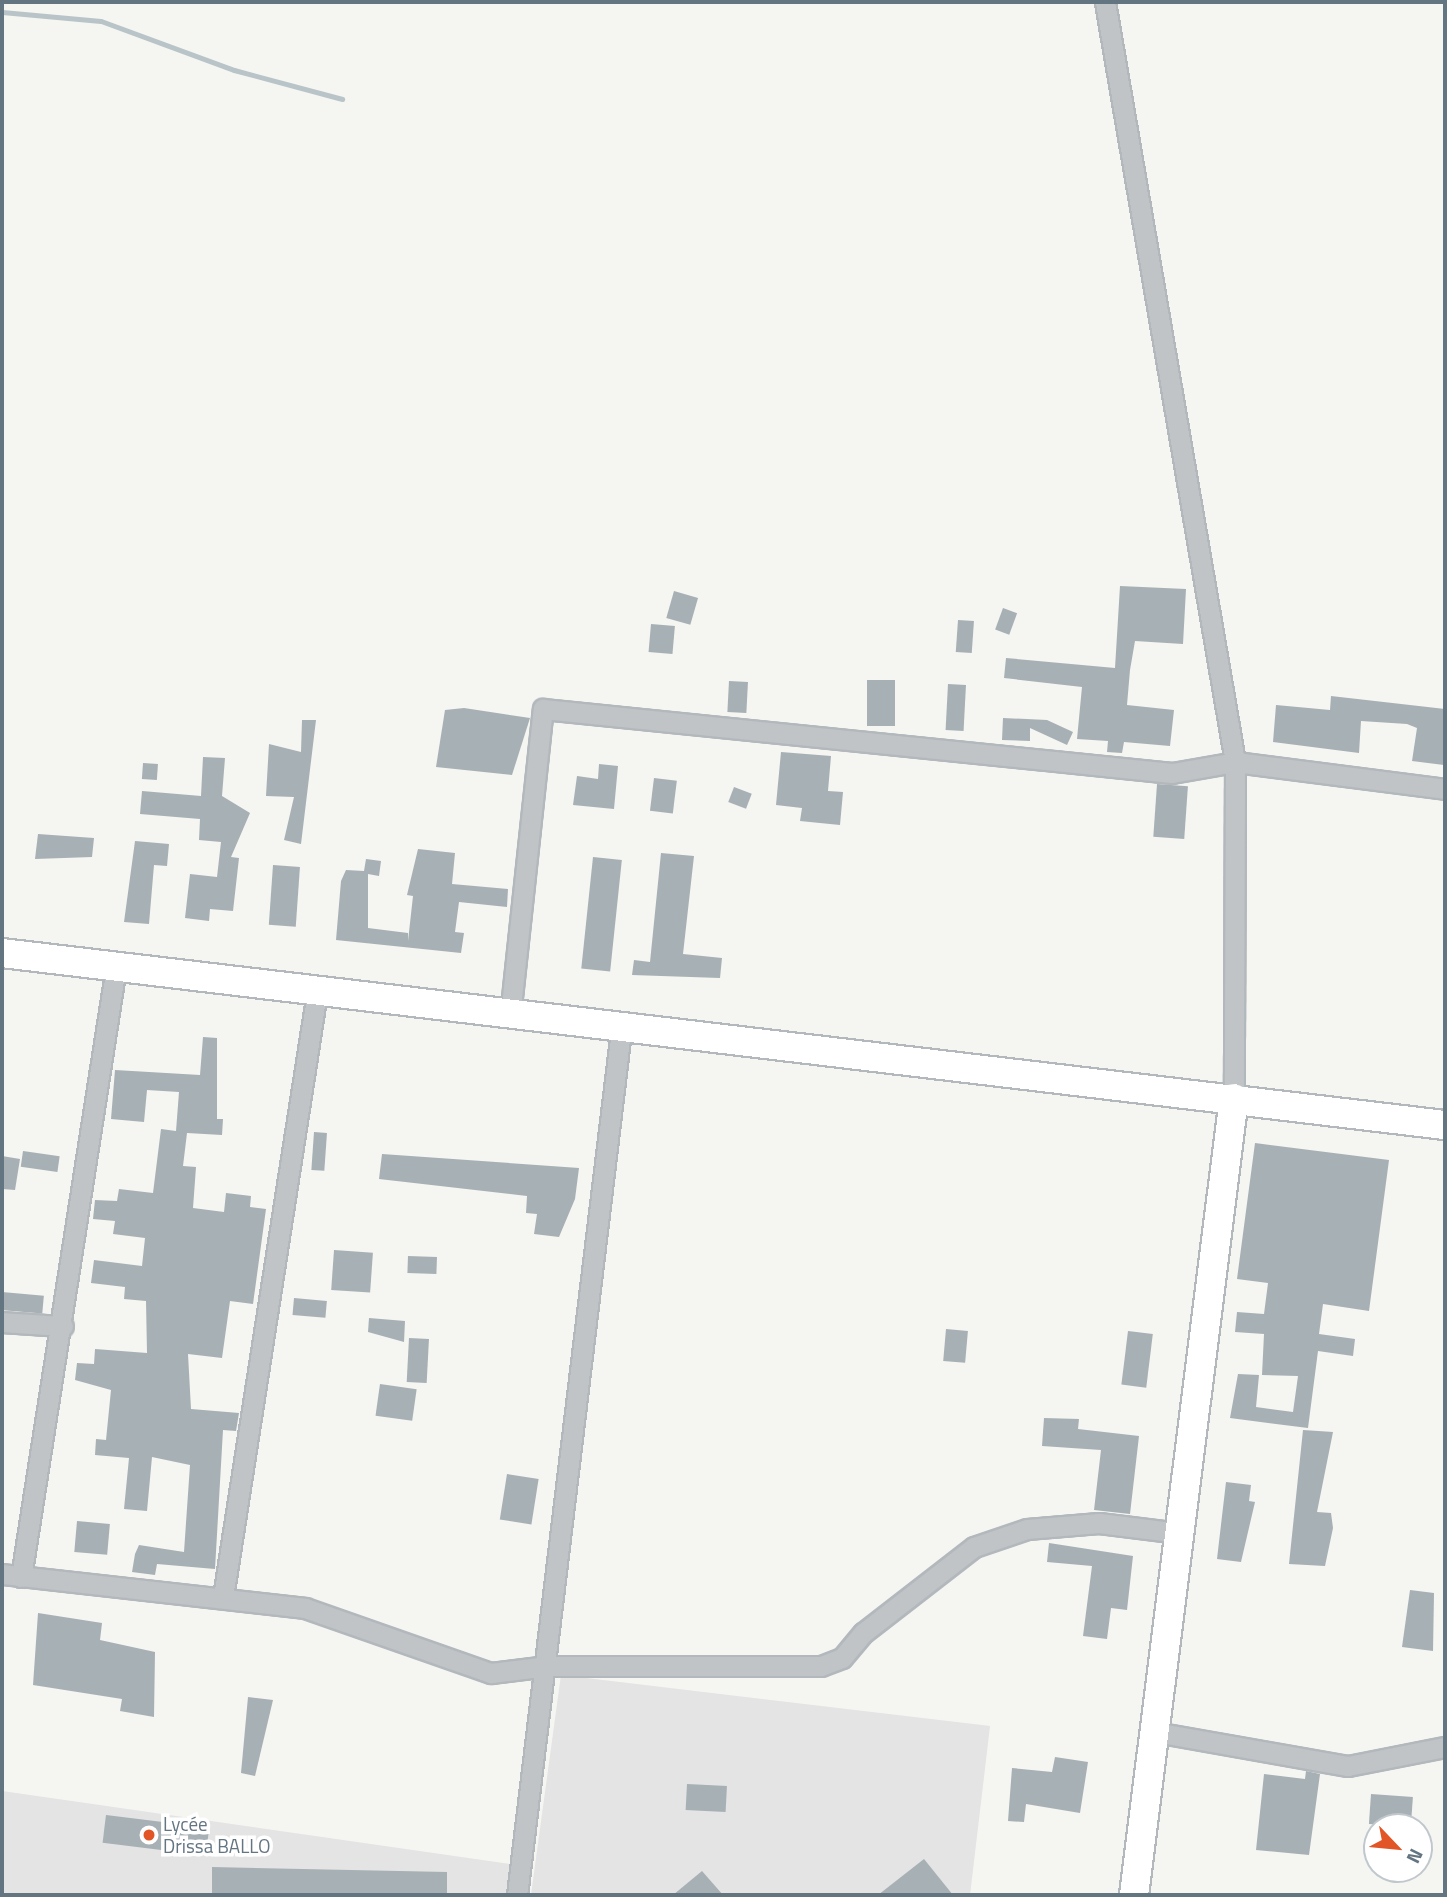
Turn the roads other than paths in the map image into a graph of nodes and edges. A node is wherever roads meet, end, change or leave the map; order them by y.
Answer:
1 (1105, 2) edge
2 (1235, 762) junction
3 (1445, 789) edge
4 (2, 953) edge
5 (116, 967) junction
6 (317, 992) junction
7 (510, 1016) junction
8 (621, 1030) junction
9 (1234, 1098) junction
10 (1445, 1125) edge
11 (2, 1322) edge
12 (63, 1326) junction
13 (1180, 1534) junction
14 (11, 1576) edge
15 (223, 1597) junction
16 (548, 1666) junction
17 (1155, 1732) junction
18 (1445, 1747) edge
19 (517, 1895) edge
20 (1134, 1895) edge

1 - 2 street
2 - 3 street
2 - 7 street
2 - 9 street
4 - 5 street
5 - 6 street
5 - 12 street
6 - 7 street
6 - 15 street
7 - 8 street
8 - 9 street
8 - 16 street
9 - 10 street
9 - 13 street
11 - 12 street
12 - 14 street
13 - 16 street
13 - 17 street
14 - 15 street
15 - 16 street
16 - 19 street
17 - 18 street
17 - 20 street

